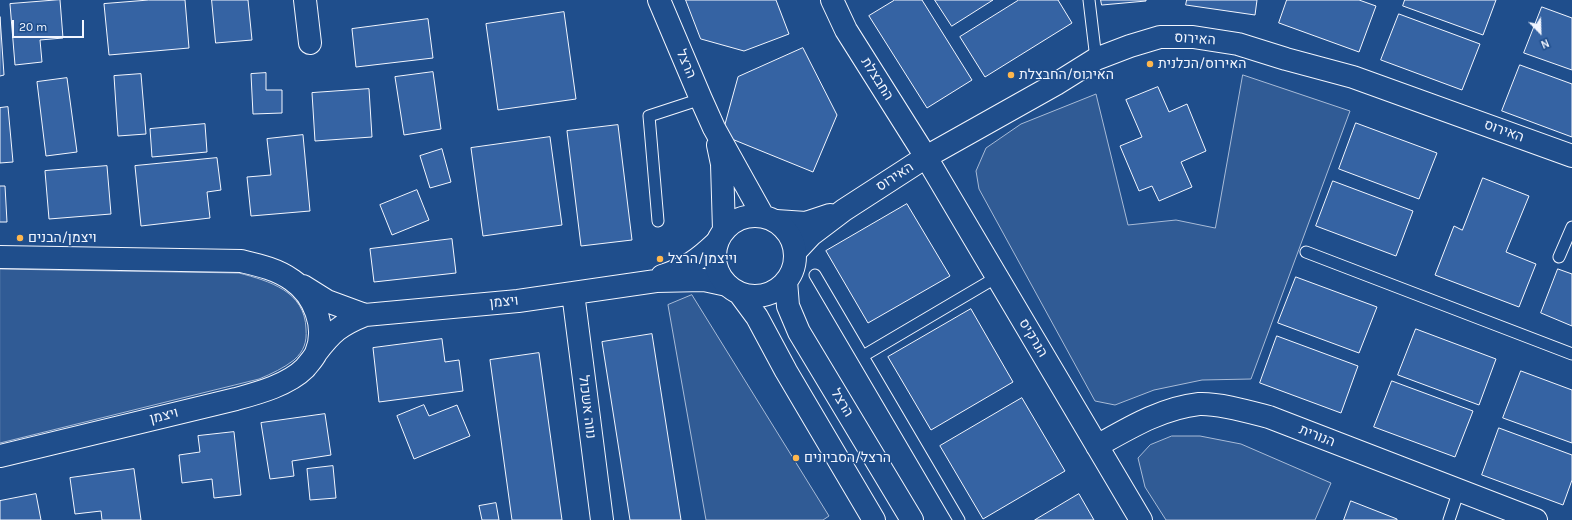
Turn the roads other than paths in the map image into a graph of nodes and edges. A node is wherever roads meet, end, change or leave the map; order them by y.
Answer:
1 (305, 0) edge
2 (659, 0) edge
3 (832, 0) edge
4 (1089, 0) edge
5 (310, 43) dead end
6 (1096, 59) junction
7 (701, 99) junction
8 (714, 128) junction
9 (1572, 156) edge
10 (926, 157) junction
11 (844, 210) junction
12 (770, 218) junction
13 (658, 221) dead end
14 (1572, 227) edge
15 (720, 236) junction
16 (796, 251) junction
17 (1306, 252) dead end
18 (0, 257) edge
19 (1559, 257) dead end
20 (815, 275) dead end
21 (997, 277) junction
22 (292, 280) junction
23 (786, 281) junction
24 (642, 284) junction
25 (734, 289) junction
26 (573, 293) junction
27 (365, 315) junction
28 (316, 353) junction
29 (1572, 354) edge
30 (863, 356) junction
31 (1097, 446) junction
32 (0, 456) edge
33 (1459, 490) junction
34 (602, 520) edge
35 (874, 520) edge
36 (912, 520) edge
37 (959, 520) edge
38 (1141, 520) edge
39 (1448, 520) edge
40 (1536, 520) edge

1 - 5 street
2 - 7 street, הרצל
3 - 10 street, החבצלת
4 - 6 lane
6 - 9 street, האירוס
6 - 10 street, האירוס
7 - 8 street, הרצל
7 - 13 lane
8 - 12 street, הרצל
8 - 15 street, הרצל
10 - 11 street, האירוס
10 - 21 street, הנרקיס
11 - 12 street, האירוס
11 - 16 street, האירוס
12 - 15 street
12 - 16 street
14 - 19 lane
15 - 24 street, ויצמן
15 - 25 street
16 - 23 street
17 - 29 lane
18 - 22 street, ויצמן
20 - 30 lane
21 - 30 lane
21 - 31 street, הנרקיס
22 - 27 street, ויצמן
22 - 28 street, ויצמן
23 - 25 street
23 - 36 street, הרצל
24 - 25 street, ויצמן
24 - 26 street, ויצמן
25 - 35 street
26 - 27 street, ויצמן
26 - 34 street, נווה אשכול
27 - 28 street, ויצמן
28 - 32 street, ויצמן
30 - 37 lane
31 - 33 street, הנורית
31 - 38 street, הנרקיס
33 - 39 lane
33 - 40 street, הנורית

